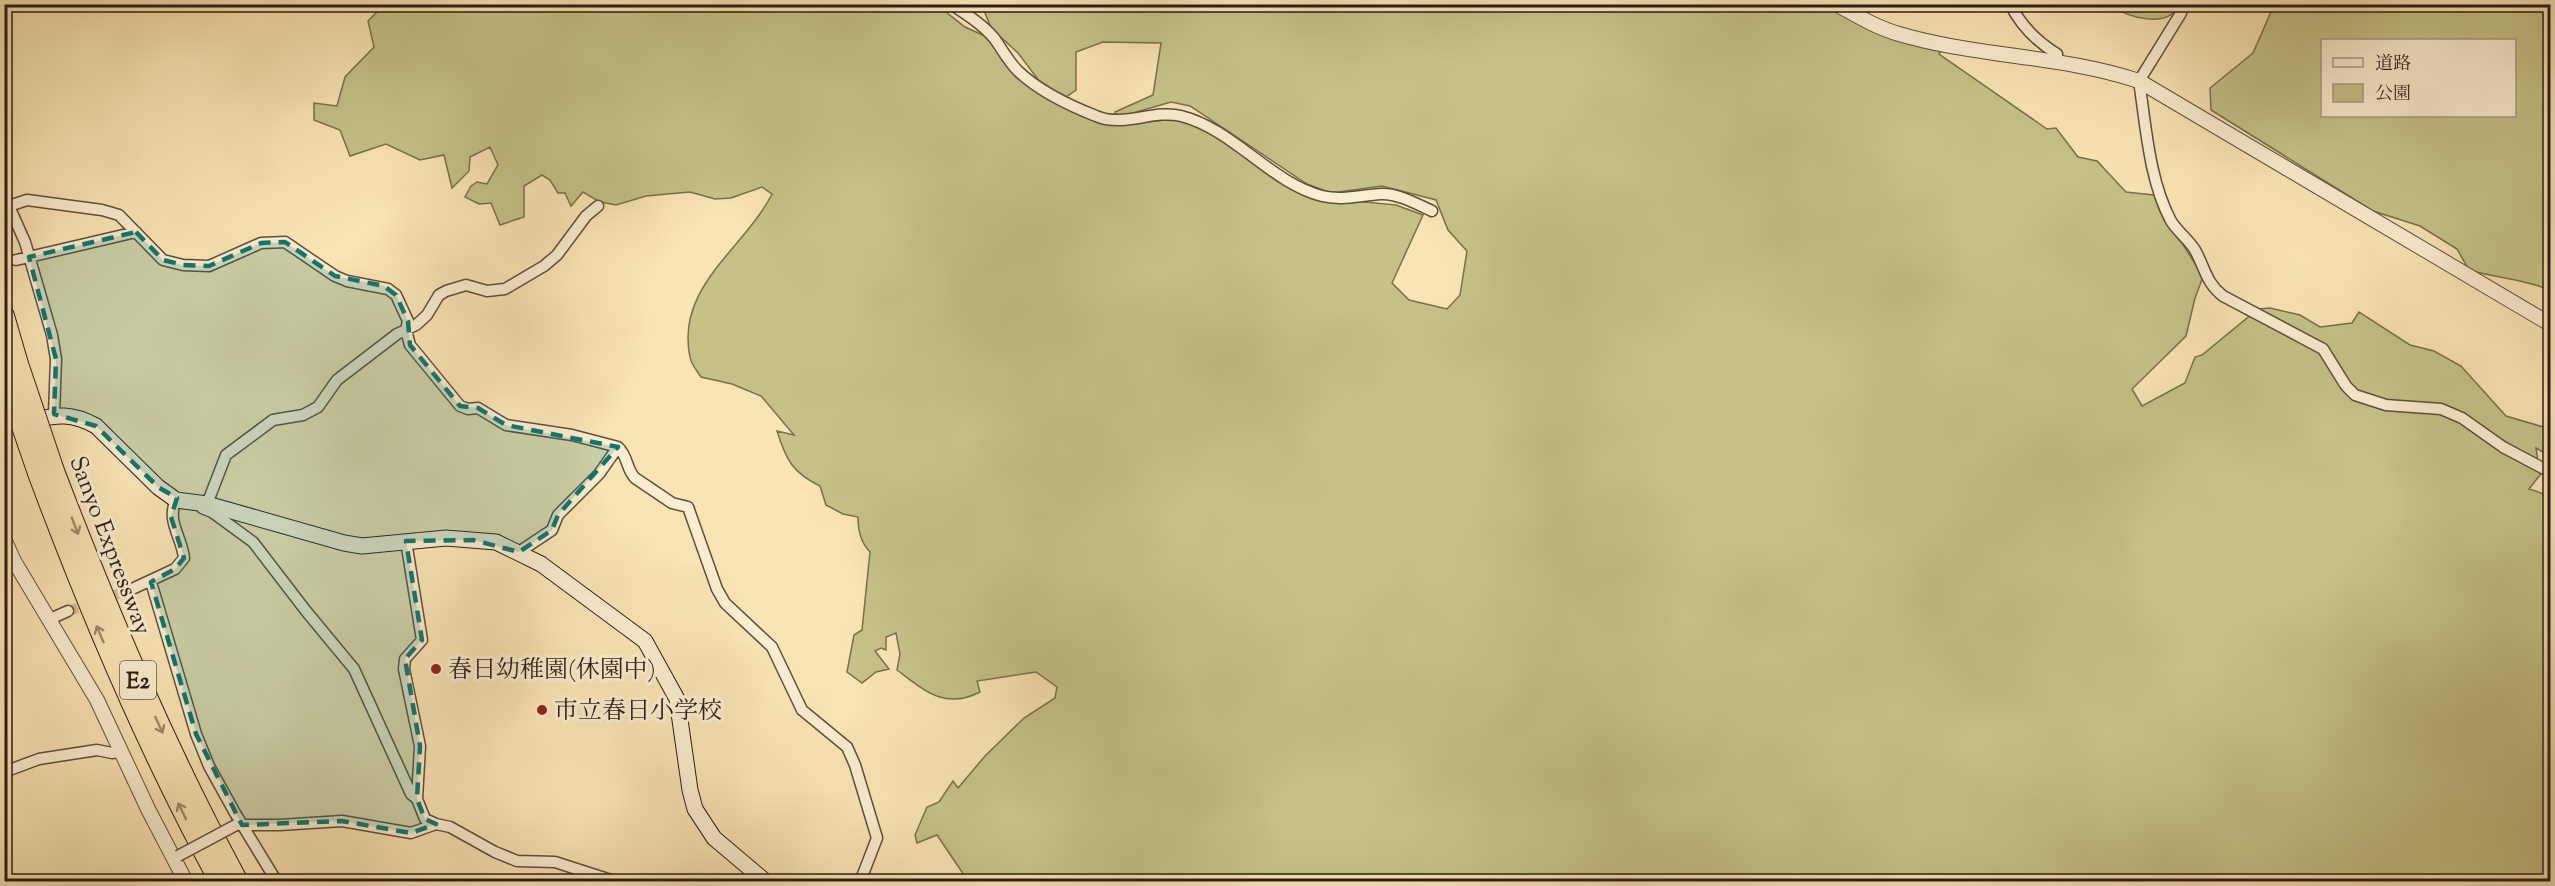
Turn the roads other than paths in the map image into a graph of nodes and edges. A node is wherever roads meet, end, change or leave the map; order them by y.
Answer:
1 (951, 4) edge
2 (1836, 4) edge
3 (2010, 4) edge
4 (2184, 4) edge
5 (2057, 62) junction
6 (2139, 81) junction
7 (4, 195) edge
8 (9, 206) junction
9 (598, 206) dead end
10 (1432, 211) dead end
11 (136, 232) junction
12 (29, 257) junction
13 (16, 260) tunnel mouth
14 (4, 316) edge
15 (2550, 324) edge
16 (405, 330) junction
17 (11, 369) edge
18 (54, 414) junction
19 (4, 423) edge
20 (618, 447) junction
21 (46, 472) junction
22 (2550, 472) edge
23 (176, 500) junction
24 (192, 502) junction
25 (207, 504) junction
26 (4, 539) edge
27 (406, 541) junction
28 (519, 552) junction
29 (151, 582) junction
30 (132, 590) tunnel mouth
31 (68, 611) tunnel mouth
32 (50, 619) junction
33 (121, 752) junction
34 (4, 772) edge
35 (417, 799) junction
36 (436, 824) junction
37 (239, 825) junction
38 (176, 857) junction
39 (4, 876) edge
40 (9, 882) edge
41 (186, 882) edge
42 (220, 882) edge
43 (238, 882) edge
44 (277, 882) edge
45 (617, 882) edge
46 (766, 882) edge
47 (860, 882) edge

1 - 10 street
2 - 5 street
3 - 5 street
4 - 6 street
5 - 6 street
6 - 15 street
6 - 22 street
7 - 8 street
8 - 11 street
8 - 12 street
9 - 16 street
11 - 12 street
11 - 16 street
12 - 13 street
12 - 18 street
14 - 17 highway, Sanyo Expressway / E2
16 - 20 street
16 - 25 street
17 - 21 highway, Sanyo Expressway / E2, bridge
18 - 19 main road
18 - 23 main road
20 - 28 street
20 - 47 street
42 -> 21 highway, Sanyo Expressway / E2
21 -> 43 highway, Sanyo Expressway / E2
23 - 24 main road
23 - 29 street
24 - 25 main road
24 - 35 street
25 - 27 main road
26 - 32 street
27 - 28 main road
27 - 35 street
28 - 46 main road
29 - 30 street
29 - 37 street
31 - 32 street
32 - 33 street
33 - 34 street
33 - 38 street
35 - 36 street
36 - 37 street
36 - 45 street
37 - 38 street, bridge
37 - 44 street
38 - 41 street
39 - 40 street

